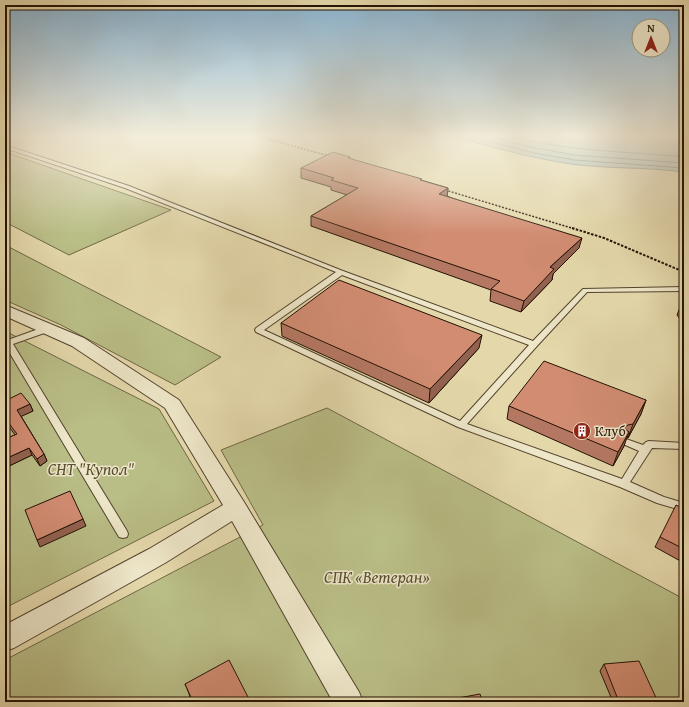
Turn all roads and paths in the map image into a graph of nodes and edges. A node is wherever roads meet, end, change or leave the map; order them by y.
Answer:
1 (76, 169) edge
2 (442, 189) edge
3 (341, 272) junction
4 (684, 272) edge
5 (684, 289) edge
6 (5, 310) edge
7 (47, 329) junction
8 (534, 344) junction
9 (461, 425) junction
10 (626, 442) edge
11 (684, 446) edge
12 (645, 450) junction
13 (624, 484) junction
14 (684, 507) edge
15 (236, 508) junction
16 (123, 534) dead end
17 (5, 639) edge
18 (349, 702) edge

1 - 3 lane
2 - 4 path
3 - 8 lane
3 - 9 lane
5 - 8 lane
6 - 7 street
7 - 15 street
7 - 16 lane
8 - 9 lane
9 - 13 lane
10 - 12 lane
11 - 12 lane
12 - 13 lane
13 - 14 lane
15 - 17 street
15 - 18 street

